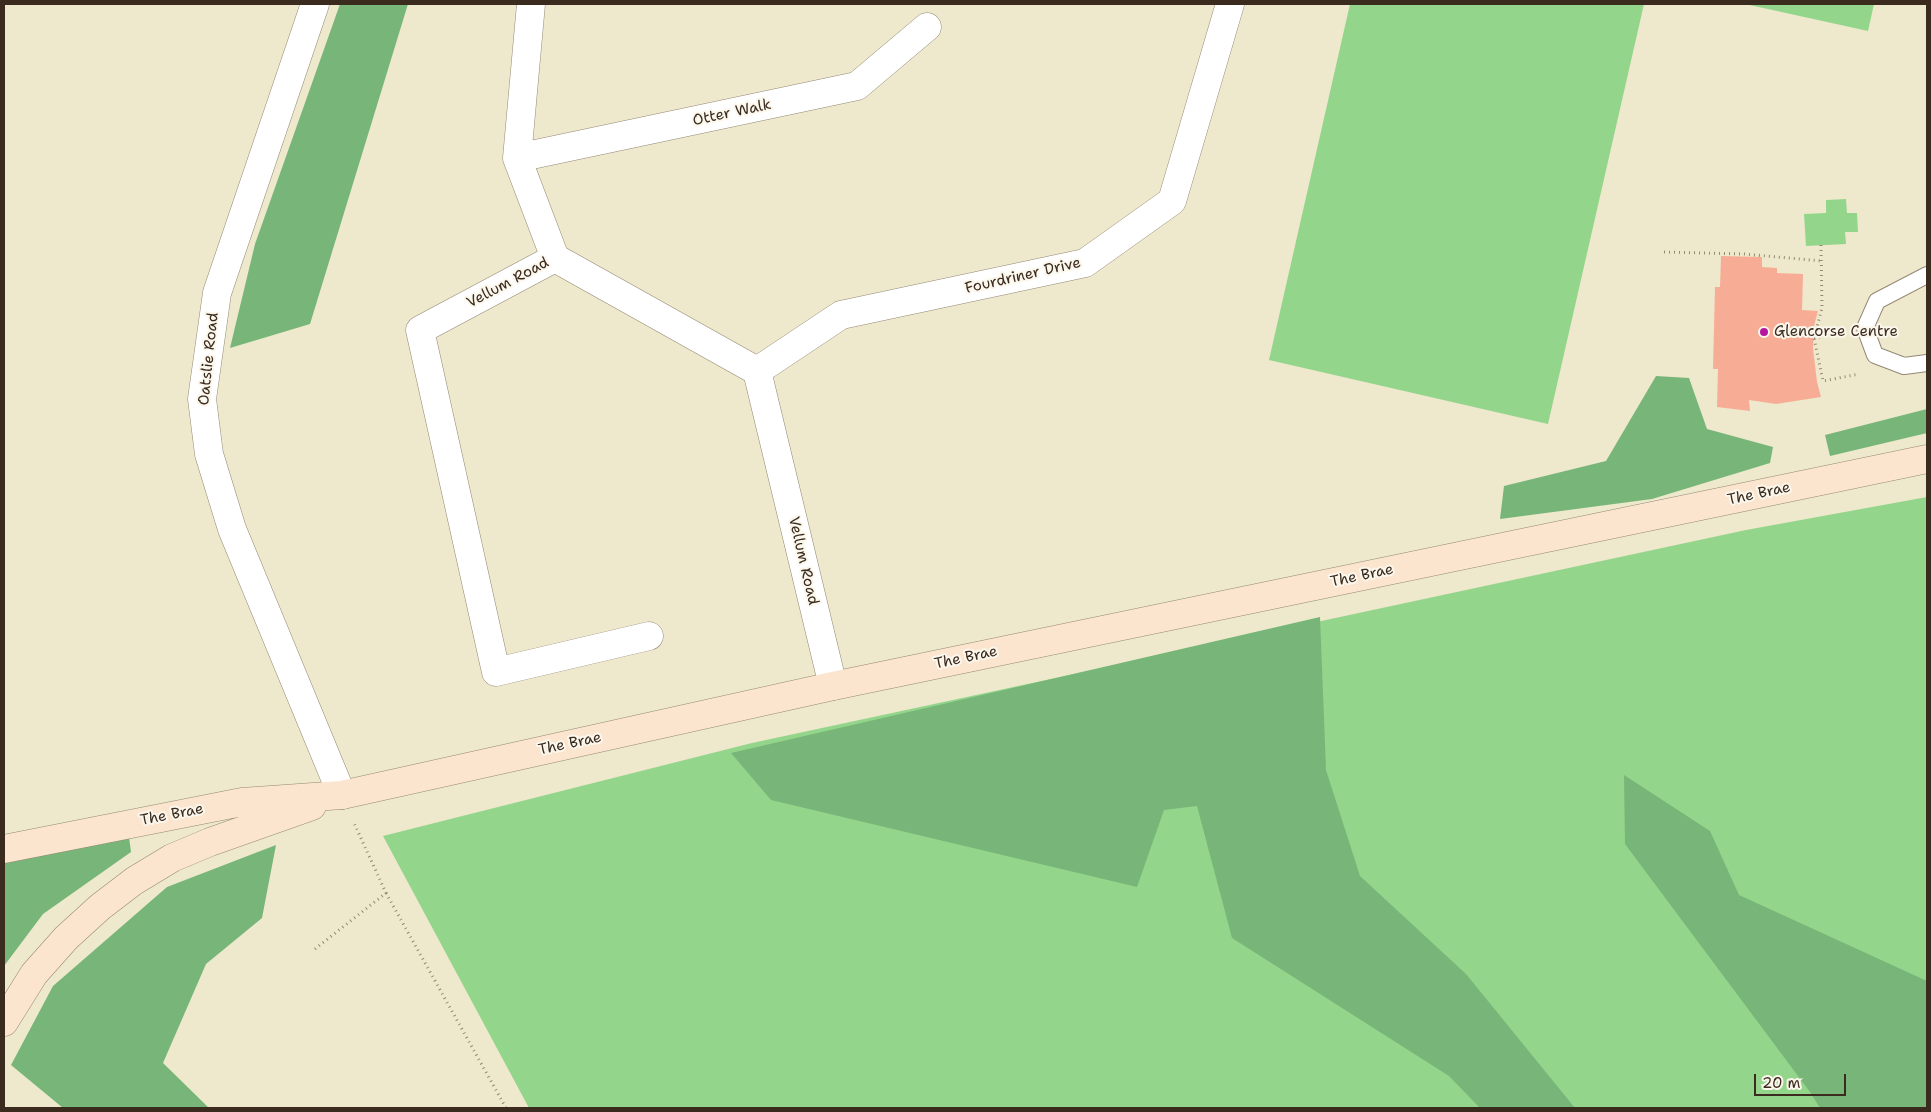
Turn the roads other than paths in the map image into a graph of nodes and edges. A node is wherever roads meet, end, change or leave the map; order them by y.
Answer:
1 (315, 4) edge
2 (531, 4) edge
3 (1230, 4) edge
4 (926, 27) dead end
5 (517, 158) junction
6 (555, 258) junction
7 (1927, 275) edge
8 (1927, 363) edge
9 (757, 371) junction
10 (1927, 459) edge
11 (649, 636) dead end
12 (833, 686) junction
13 (342, 795) junction
14 (4, 849) edge
15 (4, 1022) edge

1 - 13 street, Oatslie Road
2 - 5 street
3 - 9 street, Fourdriner Drive
4 - 5 street, Otter Walk
5 - 6 street
6 - 9 street, Vellum Road
6 - 11 street, Vellum Road
7 - 8 lane
9 - 12 street, Vellum Road
10 - 12 main road, The Brae
12 - 13 main road, The Brae
13 - 14 main road, The Brae
13 - 15 main road

